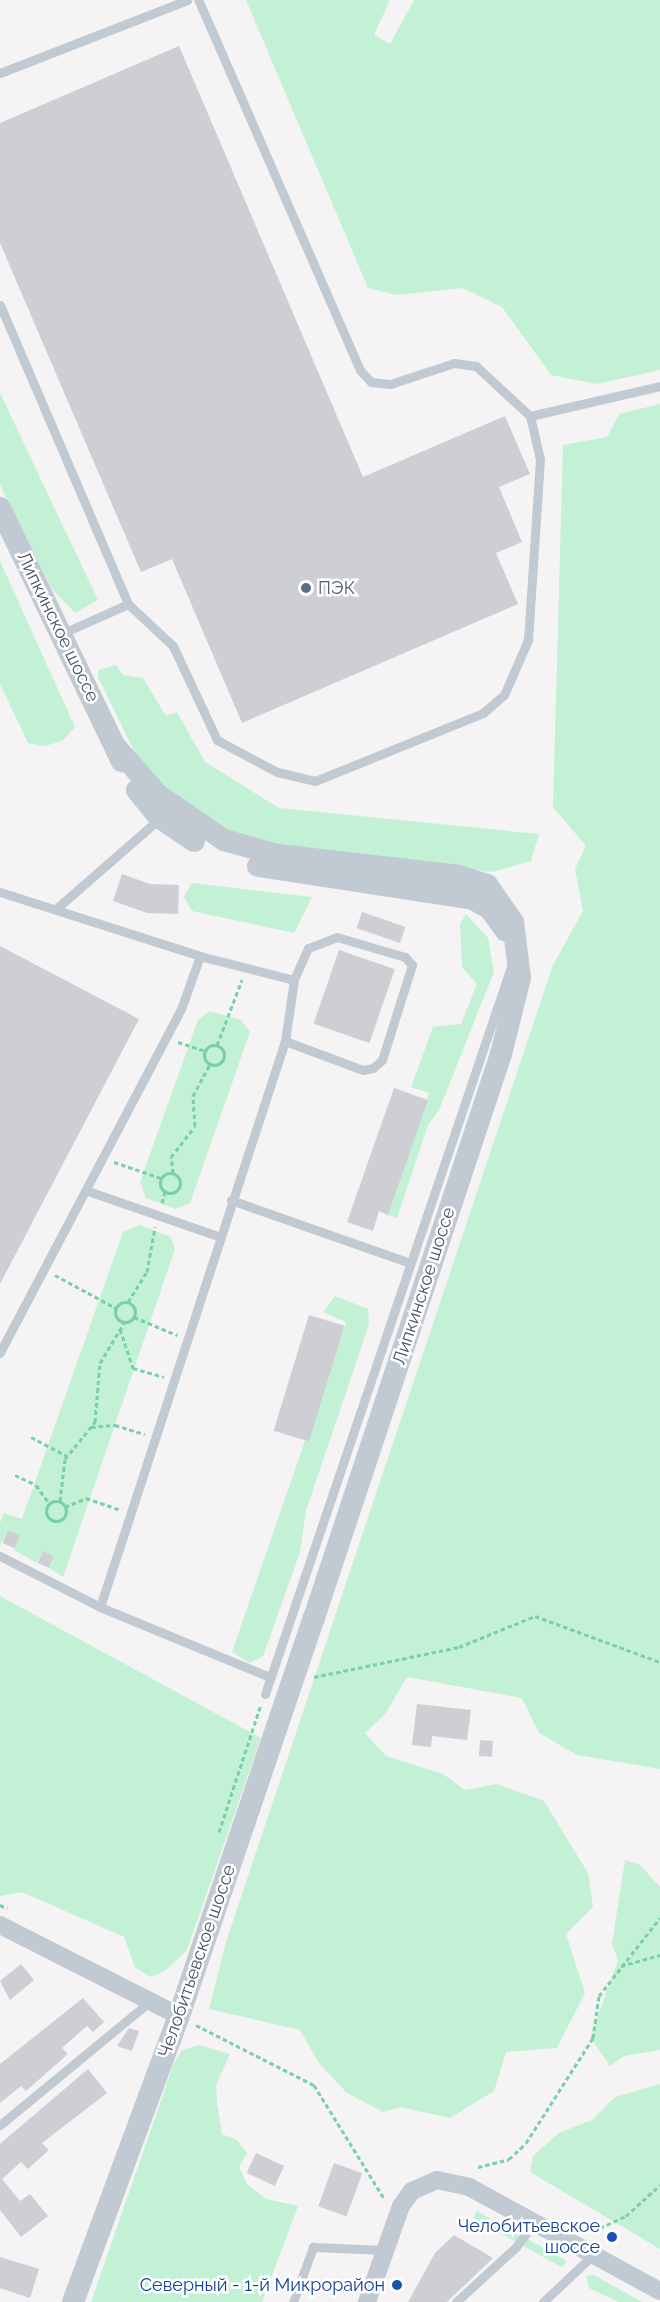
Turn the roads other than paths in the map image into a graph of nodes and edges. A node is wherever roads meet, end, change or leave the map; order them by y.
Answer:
1 (187, 0) edge
2 (198, 0) edge
3 (0, 73) edge
4 (0, 305) edge
5 (660, 386) edge
6 (530, 416) junction
7 (0, 508) edge
8 (128, 604) junction
9 (63, 633) junction
10 (165, 812) junction
11 (0, 892) edge
12 (447, 894) junction
13 (506, 908) junction
14 (57, 909) junction
15 (516, 951) junction
16 (200, 956) junction
17 (294, 980) junction
18 (285, 1041) junction
19 (88, 1191) junction
20 (231, 1200) junction
21 (218, 1236) junction
22 (410, 1263) junction
23 (0, 1353) edge
24 (0, 1556) edge
25 (100, 1607) junction
26 (314, 1618) joint
27 (281, 1680) junction
28 (265, 1694) dead end
29 (0, 1925) edge
30 (148, 2003) junction
31 (184, 2019) junction
32 (0, 2126) edge
33 (534, 2222) junction
34 (385, 2250) junction
35 (594, 2254) junction
36 (660, 2291) edge
37 (73, 2302) edge
38 (293, 2302) edge
39 (367, 2302) edge
40 (456, 2302) edge
41 (543, 2302) edge

1 - 3 lane
2 - 6 lane
4 - 8 lane
5 - 6 lane
6 - 8 lane
7 - 9 street, Липкинское шоссе
8 - 9 lane
9 - 10 street, Липкинское шоссе
10 - 12 street, Липкинское шоссе
10 - 13 street, Липкинское шоссе
10 - 14 lane
11 - 14 lane
12 - 13 street
12 - 15 street, Липкинское шоссе
13 - 15 street, Липкинское шоссе
14 - 16 lane
15 - 22 lane
15 - 26 street, Липкинское шоссе
16 - 17 lane
16 - 19 lane
17 - 18 lane
17 - 18 lane
18 - 20 lane
19 - 21 lane
19 - 23 lane
20 - 21 lane
20 - 22 lane
21 - 25 lane
22 - 27 lane
24 - 25 lane
25 - 27 lane
26 - 27 street, Челобитьевское шоссе
27 - 28 lane
27 - 31 street, Челобитьевское шоссе
29 - 30 street
30 - 31 street
30 - 32 lane
31 - 37 street, Челобитьевское шоссе
33 - 34 street
33 - 35 street
33 - 40 lane
34 - 38 lane
34 - 39 street
35 - 36 street
35 - 41 lane

